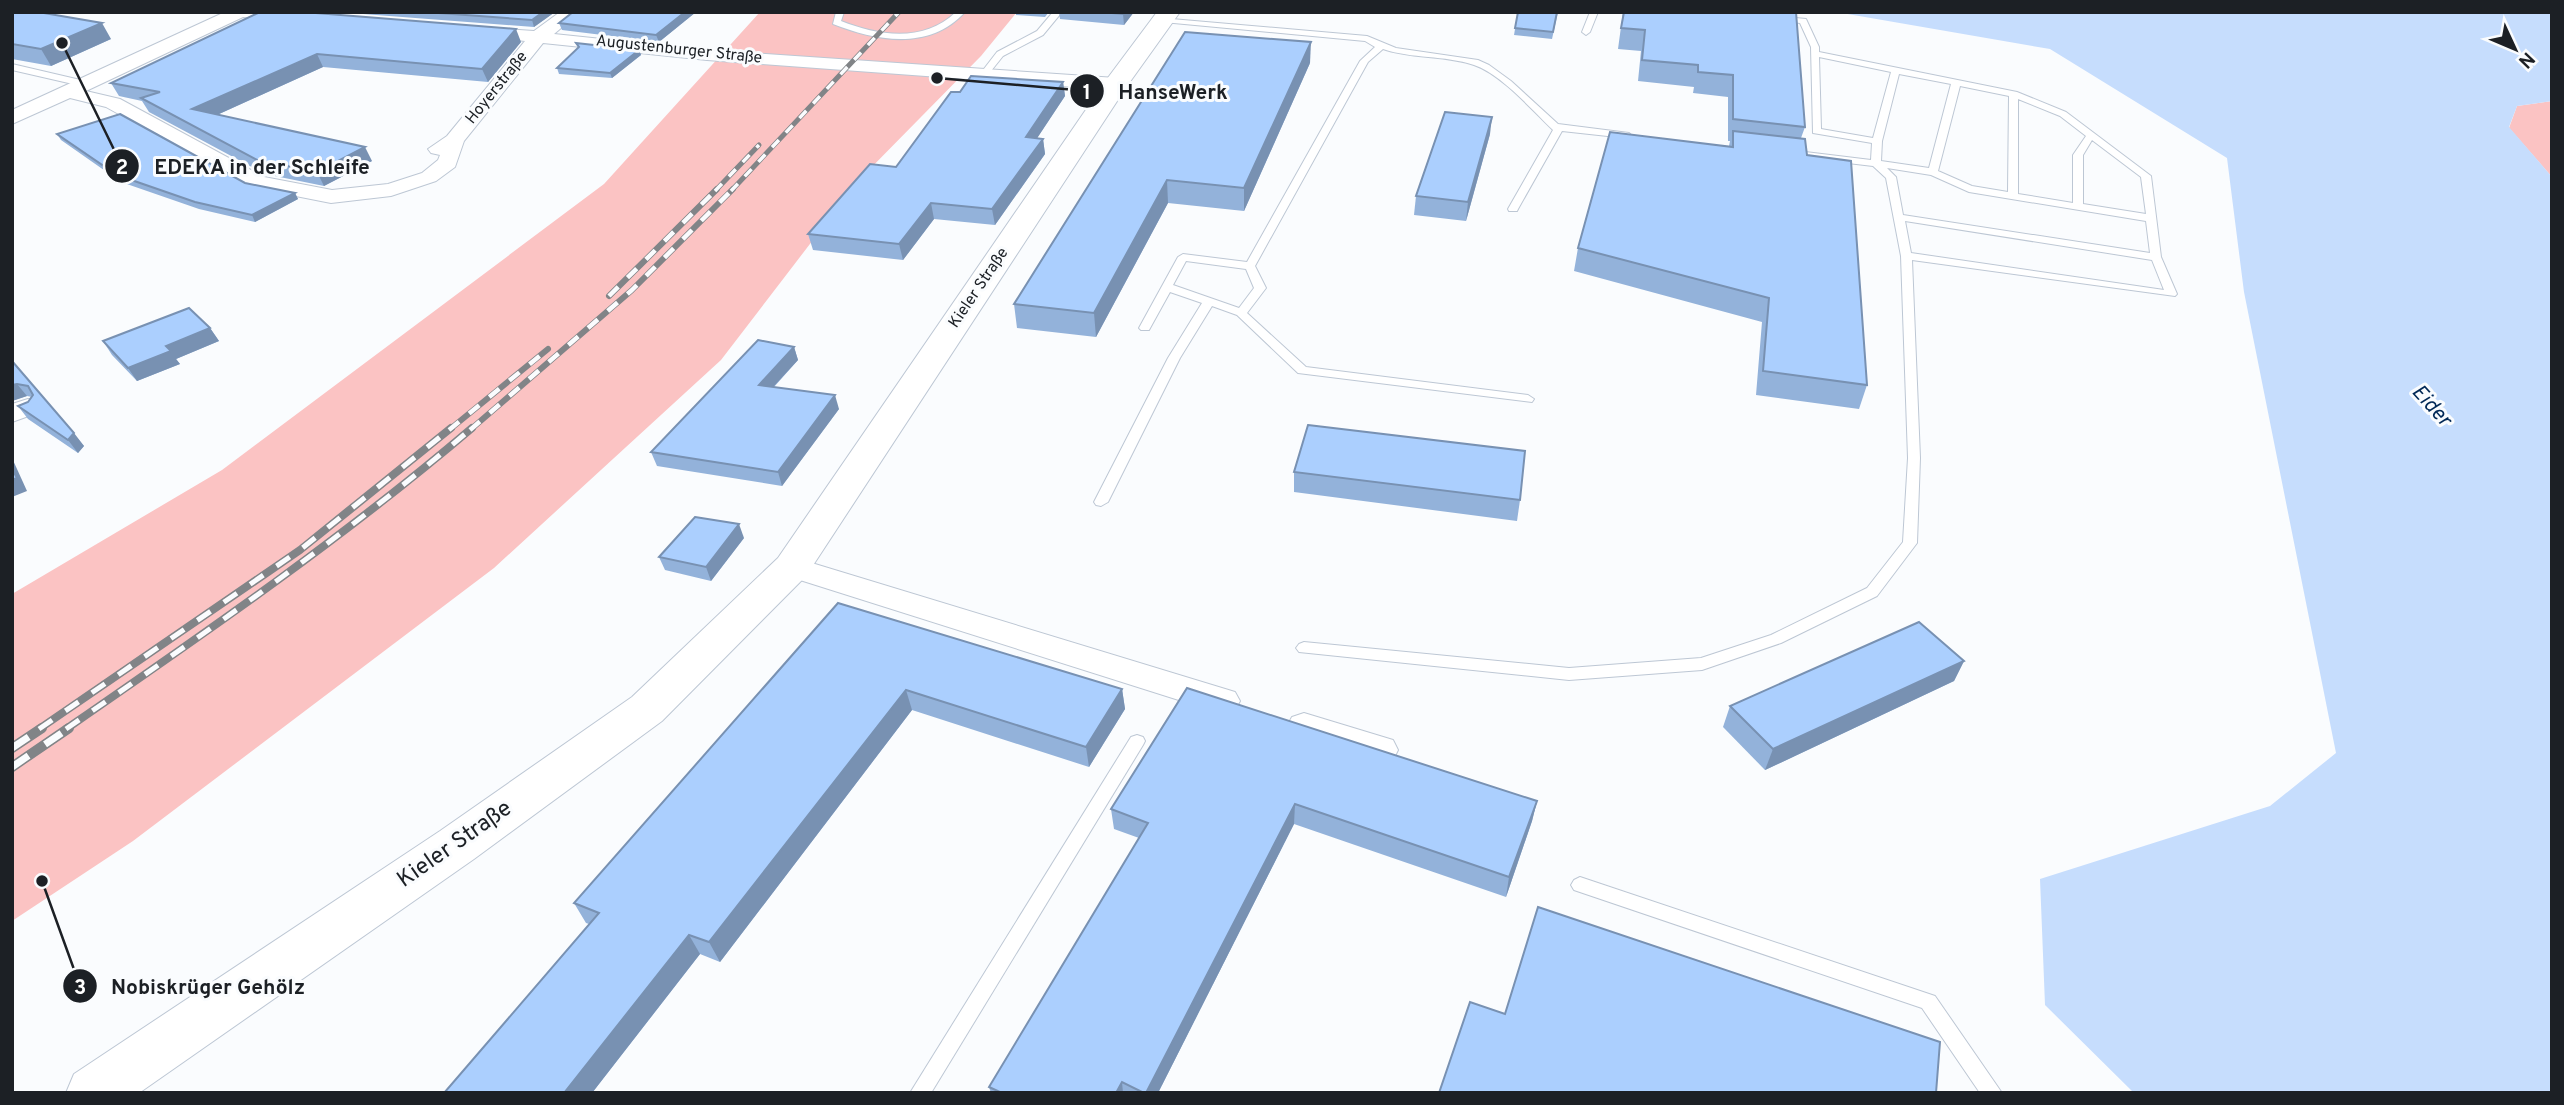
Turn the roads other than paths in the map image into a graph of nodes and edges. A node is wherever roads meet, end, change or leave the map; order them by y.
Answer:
1 (241, 12) edge
2 (572, 12) edge
3 (840, 12) edge
4 (961, 12) edge
5 (1058, 12) edge
6 (1594, 12) edge
7 (1166, 16) edge
8 (1764, 17) edge
9 (309, 18) edge
10 (458, 30) edge
11 (1586, 32) dead end
12 (539, 36) junction
13 (1380, 47) junction
14 (1815, 54) junction
15 (12, 68) edge
16 (1896, 70) junction
17 (984, 74) junction
18 (1955, 82) junction
19 (1116, 83) junction
20 (77, 88) junction
21 (2014, 94) junction
22 (12, 118) edge
23 (1555, 127) junction
24 (2091, 135) junction
25 (1635, 136) edge
26 (1877, 141) junction
27 (1769, 151) edge
28 (1876, 163) junction
29 (1933, 172) junction
30 (2013, 196) junction
31 (2078, 207) junction
32 (1514, 209) dead end
33 (1899, 217) junction
34 (2149, 218) junction
35 (1906, 256) junction
36 (2156, 257) junction
37 (1250, 266) junction
38 (1167, 287) junction
39 (1208, 303) junction
40 (1241, 313) junction
41 (1145, 328) dead end
42 (1528, 399) dead end
43 (1101, 502) dead end
44 (792, 567) junction
45 (1304, 648) dead end
46 (1137, 741) dead end
47 (1381, 750) edge
48 (1580, 885) dead end
49 (93, 1093) edge
50 (920, 1093) edge
51 (1992, 1093) edge

1 - 9 street
1 - 20 street
2 - 12 street, Hoyerstraße
3 - 4 lane
5 - 17 lane
6 - 11 lane
7 - 13 lane
7 - 19 main road, Kieler Straße
8 - 14 lane
10 - 12 street, Augustenburger Straße
12 - 17 street, Augustenburger Straße
12 - 20 street, Hoyerstraße
13 - 23 lane
13 - 37 lane
14 - 16 lane
14 - 26 lane
15 - 20 lane
16 - 18 lane
16 - 26 lane
17 - 19 street, Augustenburger Straße
18 - 21 lane
18 - 29 lane
19 - 44 main road, Kieler Straße
20 - 22 street
21 - 24 lane
21 - 30 lane
23 - 25 lane
23 - 32 lane
24 - 31 lane
24 - 34 lane
26 - 28 lane
27 - 28 lane
28 - 29 lane
28 - 33 lane
29 - 30 lane
30 - 31 lane
31 - 34 lane
33 - 35 lane
33 - 36 lane
34 - 36 lane
35 - 36 lane
35 - 45 lane
37 - 38 lane
37 - 40 lane
38 - 39 lane
38 - 41 lane
39 - 40 lane
39 - 43 lane
40 - 42 lane
44 - 47 street
44 - 49 main road, Kieler Straße
46 - 50 lane
48 - 51 lane

